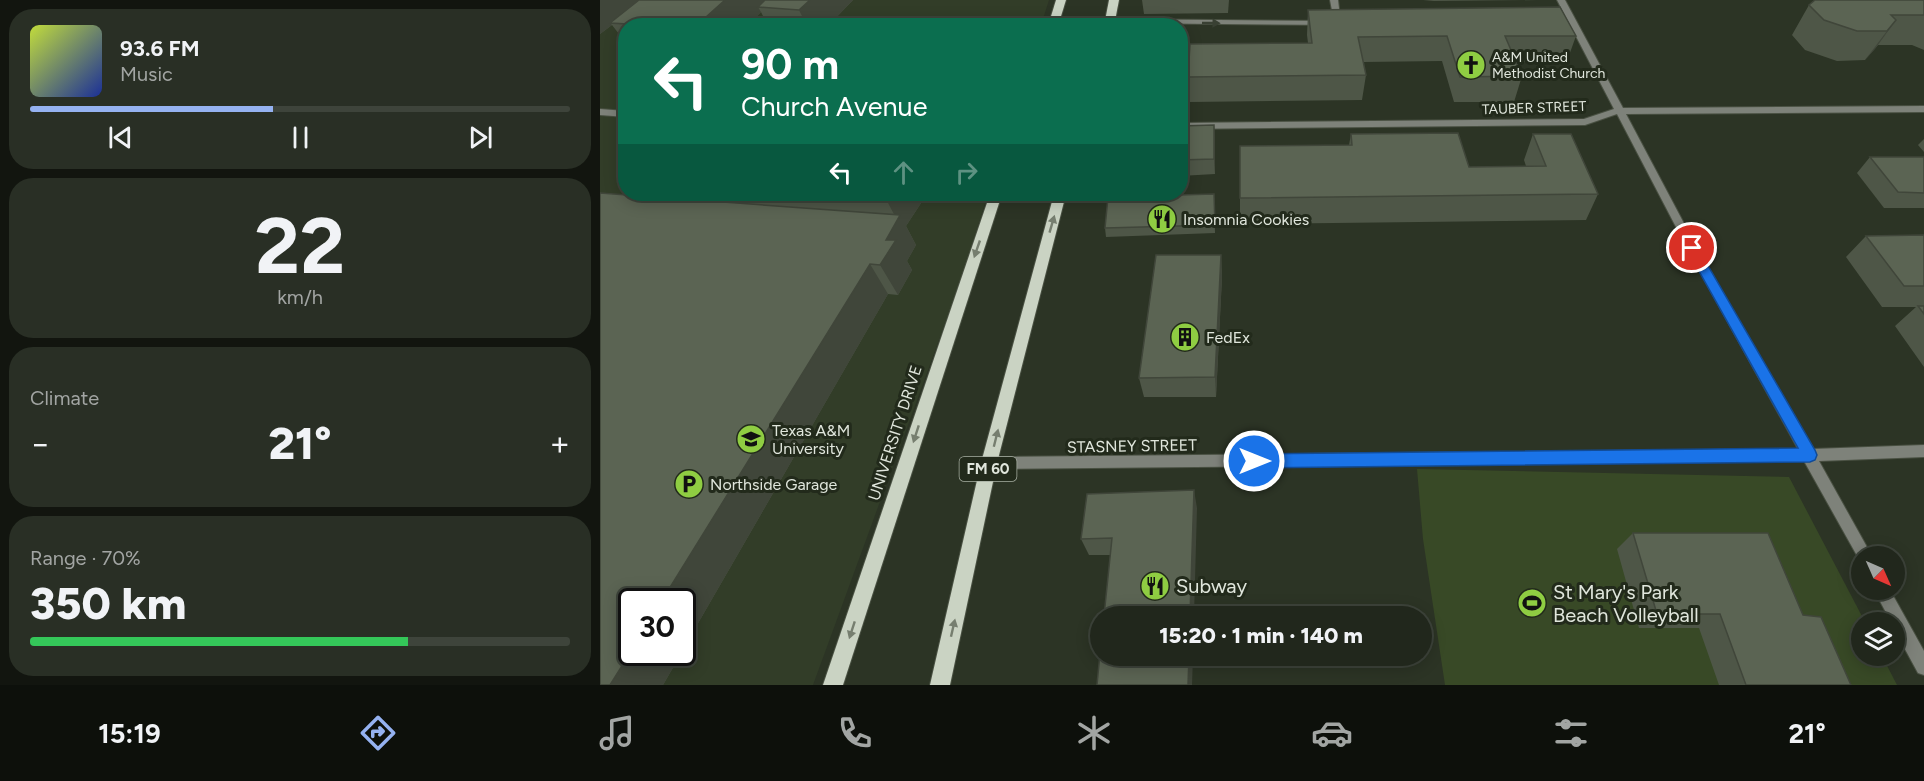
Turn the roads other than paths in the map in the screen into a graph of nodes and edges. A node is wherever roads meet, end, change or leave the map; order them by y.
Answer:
1 (1061, 0) edge
2 (1114, 0) edge
3 (1334, 0) edge
4 (1561, 0) edge
5 (1055, 18) edge
6 (1111, 18) edge
7 (1188, 23) edge
8 (1924, 110) edge
9 (1618, 111) junction
10 (600, 112) edge
11 (618, 113) edge
12 (1188, 126) edge
13 (668, 201) edge
14 (994, 201) edge
15 (1058, 201) edge
16 (653, 217) edge
17 (1924, 451) edge
18 (1810, 455) junction
19 (989, 463) junction
20 (1859, 546) edge
21 (1887, 600) edge
22 (1924, 667) edge
23 (833, 685) edge
24 (940, 685) edge

1 - 5 main road
2 - 6 main road
7 -> 3 street
4 - 9 street
8 - 9 street, TAUBER STREET
9 - 12 street, TAUBER STREET
9 - 18 street
10 - 11 street
13 - 16 street
14 -> 23 main road, UNIVERSITY DRIVE
19 -> 15 main road, FM 60
17 - 18 street, STASNEY STREET
18 - 19 street, STASNEY STREET
18 - 20 street
24 -> 19 main road, FM 60
21 - 22 street

